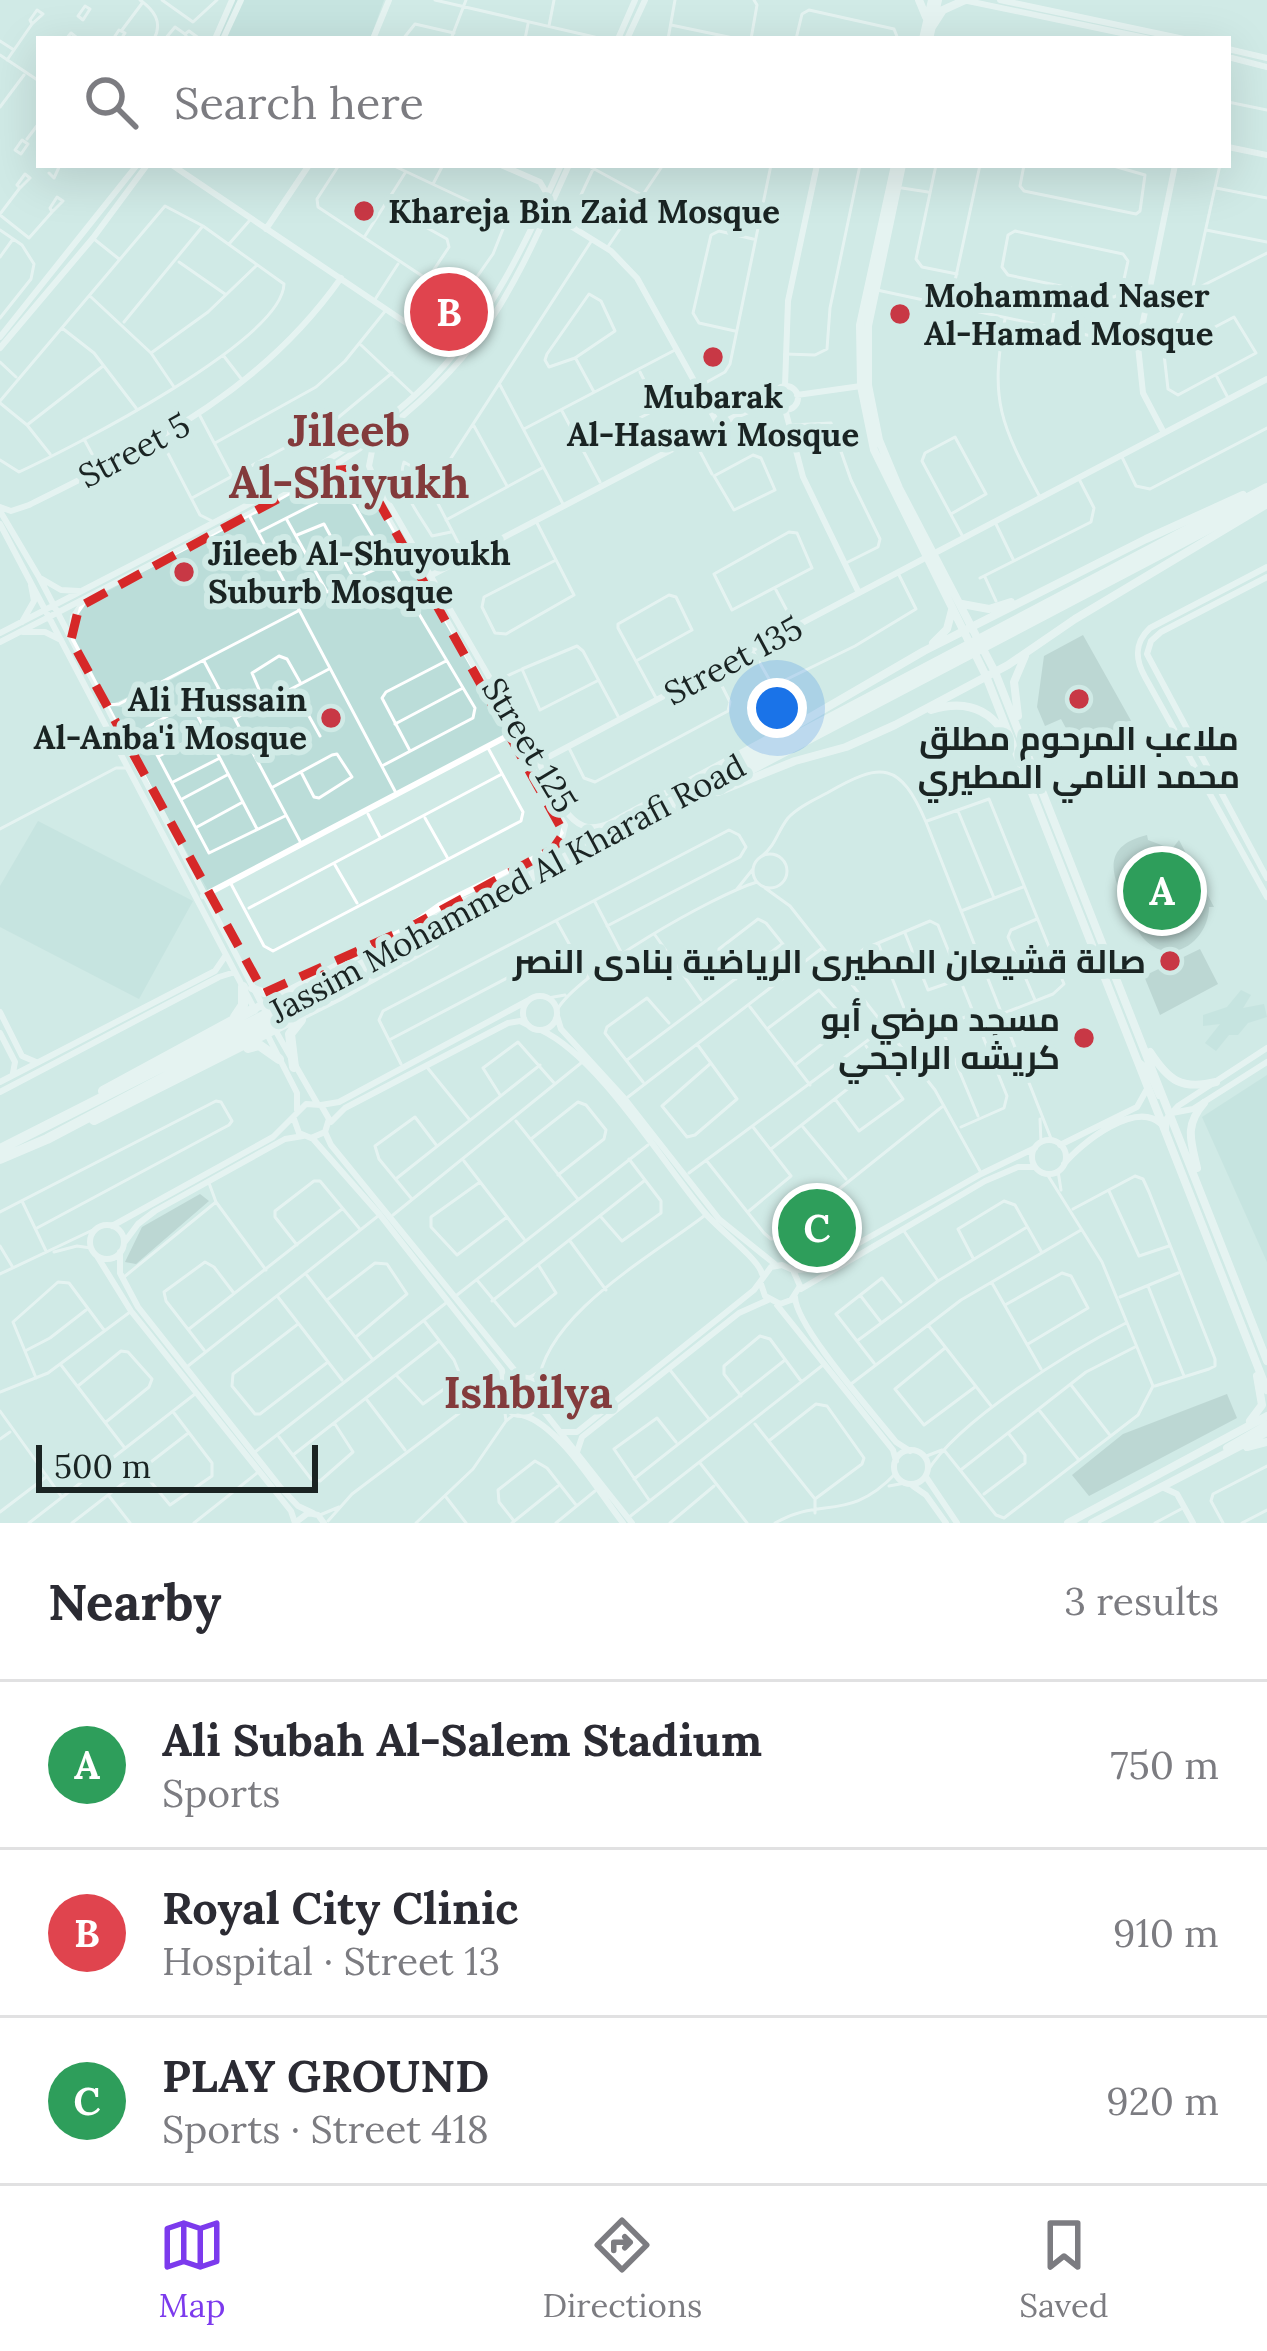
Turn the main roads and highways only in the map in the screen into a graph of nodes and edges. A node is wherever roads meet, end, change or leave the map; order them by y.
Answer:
1 (919, 0) edge
2 (935, 0) edge
3 (964, 0) edge
4 (929, 26) junction
5 (927, 36) edge
6 (897, 168) edge
7 (898, 168) edge
8 (1267, 487) edge
9 (1267, 501) edge
10 (930, 556) junction
11 (1046, 589) junction
12 (956, 603) junction
13 (969, 628) junction
14 (999, 634) junction
15 (1034, 646) junction
16 (925, 651) junction
17 (953, 658) junction
18 (991, 674) junction
19 (907, 719) junction
20 (1013, 747) junction
21 (1027, 752) junction
22 (683, 805) junction
23 (650, 812) junction
24 (531, 880) junction
25 (319, 974) junction
26 (248, 987) joint
27 (342, 995) junction
28 (258, 1008) joint
29 (229, 1033) junction
30 (1144, 1045) junction
31 (279, 1059) road end
32 (294, 1066) road end
33 (174, 1081) junction
34 (1216, 1082) road end
35 (1204, 1102) road end
36 (47, 1139) junction
37 (0, 1149) edge
38 (0, 1159) edge
39 (1199, 1181) junction
40 (1248, 1346) junction
41 (1252, 1356) junction
42 (1266, 1358) edge
43 (1267, 1377) edge
44 (1267, 1390) edge
45 (1267, 1424) edge
46 (1226, 1438) junction
47 (1267, 1442) edge
48 (1217, 1458) junction
49 (1068, 1523) edge
50 (1092, 1523) edge

1 - 4 main road
2 - 4 main road
3 - 4 main road
4 - 5 main road
6 - 10 main road
7 - 10 main road
8 - 11 main road
8 - 14 highway, Jassim Mohammed Al Kharafi Road
9 - 14 highway, Jassim Mohammed Al Kharafi Road
9 - 15 main road
10 - 12 main road
11 - 12 main road
11 - 13 main road
12 - 13 main road
12 - 16 main road
13 - 16 main road
13 - 18 main road
14 - 17 highway, Jassim Mohammed Al Kharafi Road
15 - 18 main road
15 - 21 main road
16 - 23 main road
17 - 22 highway, Jassim Mohammed Al Kharafi Road
17 - 23 highway, Jassim Mohammed Al Kharafi Road
18 - 19 main road
18 - 20 main road
18 - 21 main road
19 - 20 main road
19 - 22 main road
20 - 40 main road
21 - 30 main road
22 - 24 highway, Jassim Mohammed Al Kharafi Road
23 - 24 highway, Jassim Mohammed Al Kharafi Road
24 - 25 main road
24 - 27 highway
24 - 29 highway, Jassim Mohammed Al Kharafi Road
25 - 26 main road
25 - 28 main road
26 - 29 highway
27 - 32 highway
27 - 33 highway
28 - 29 highway
29 - 36 highway, Jassim Mohammed Al Kharafi Road
29 - 37 highway
30 - 34 main road
30 - 39 main road
31 - 33 highway
33 - 36 highway
35 - 39 main road
36 - 38 highway, Jassim Mohammed Al Kharafi Road
39 - 42 main road
40 - 41 main road
40 - 46 main road
41 - 43 main road
41 - 44 main road
45 - 46 main road
45 - 48 main road
46 - 49 main road
47 - 48 main road
48 - 50 main road

